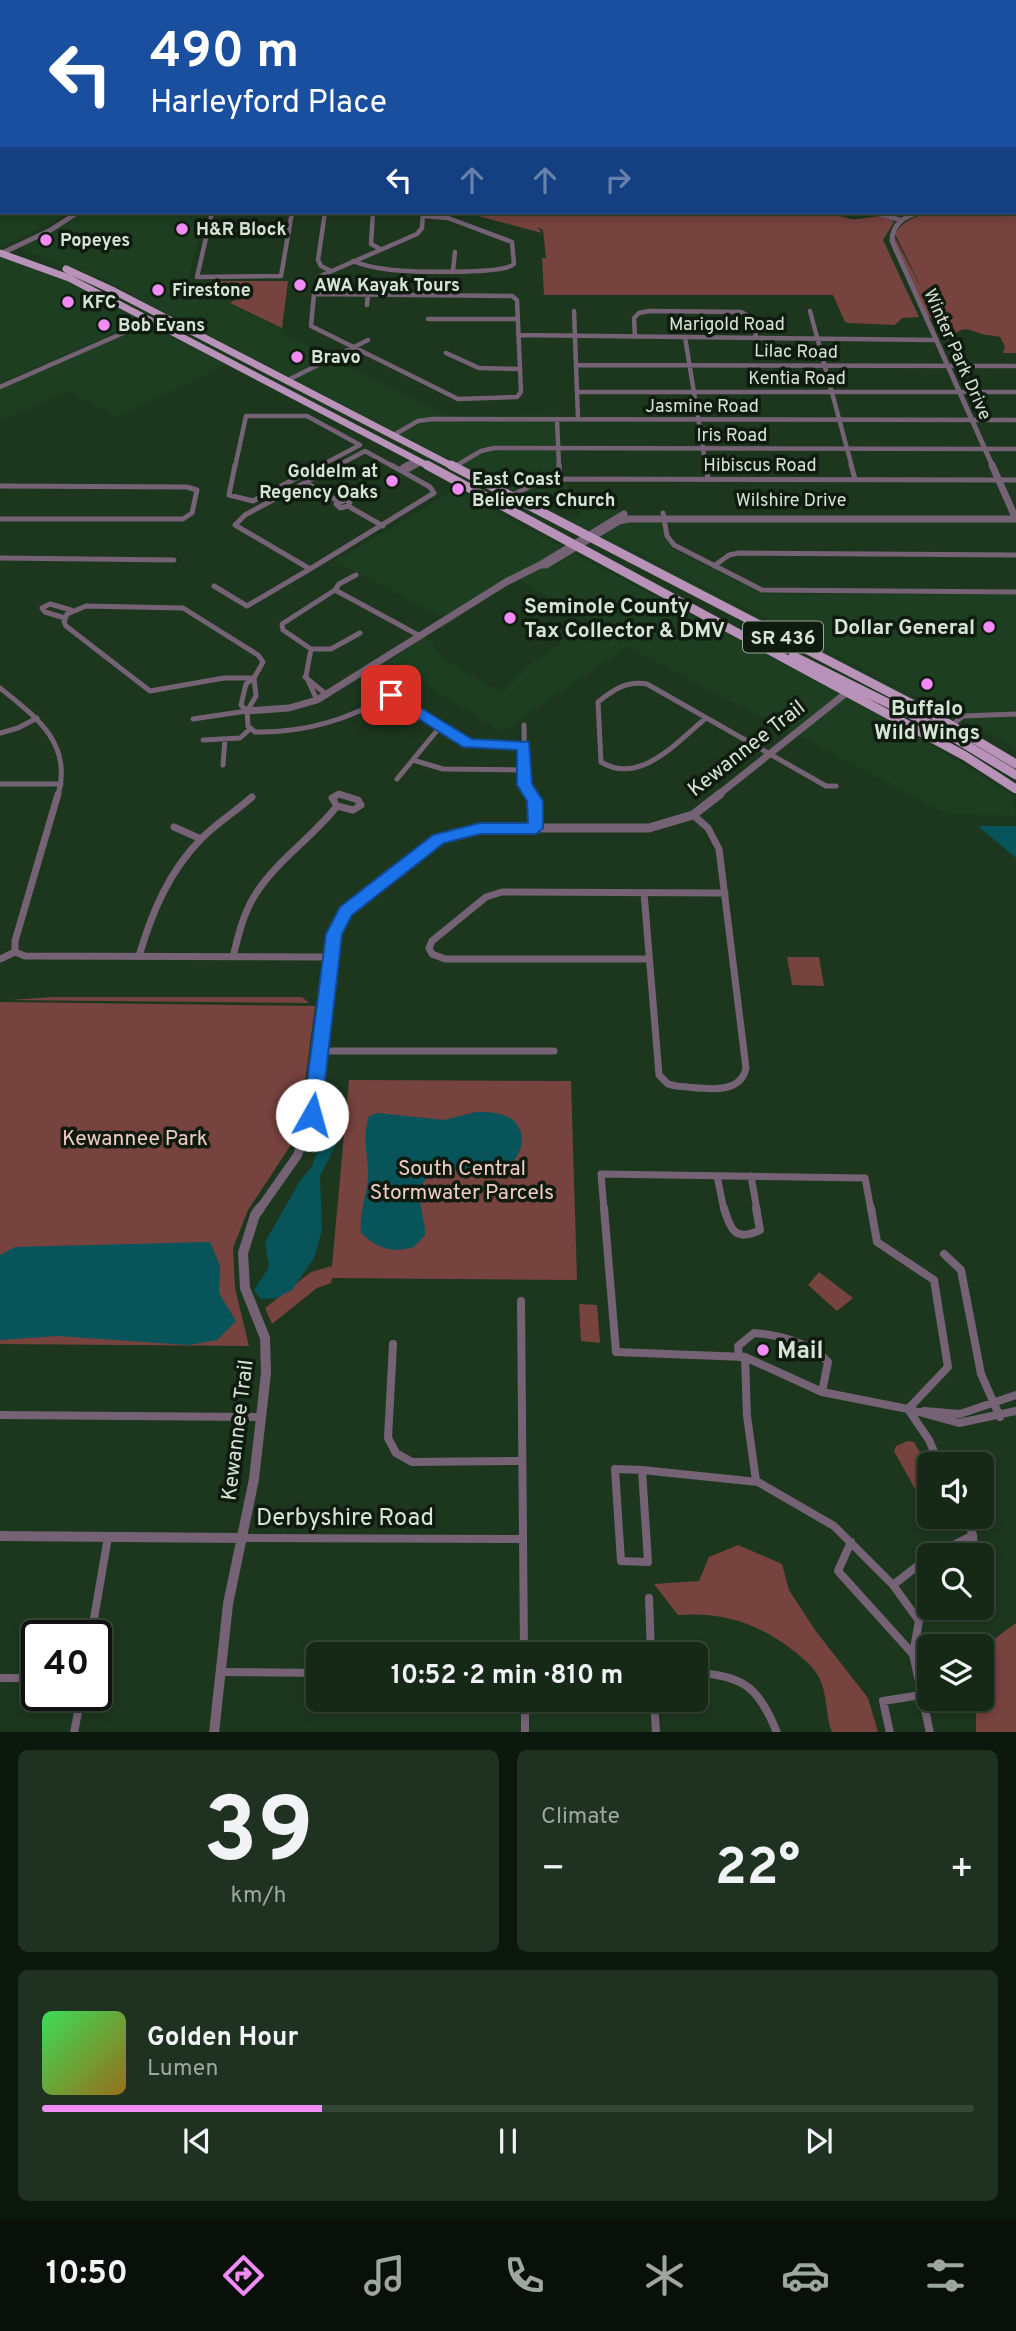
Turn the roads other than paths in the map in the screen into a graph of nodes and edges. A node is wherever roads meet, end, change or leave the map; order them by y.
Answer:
1 (74, 214) edge
2 (212, 214) edge
3 (292, 214) edge
4 (325, 214) edge
5 (373, 214) edge
6 (423, 214) edge
7 (879, 214) edge
8 (914, 214) edge
9 (901, 220) junction
10 (381, 250) junction
11 (2, 252) edge
12 (455, 252) dead end
13 (353, 261) junction
14 (453, 270) junction
15 (331, 271) junction
16 (69, 278) junction
17 (88, 279) junction
18 (80, 284) junction
19 (104, 286) junction
20 (314, 294) junction
21 (368, 294) junction
22 (367, 305) dead end
23 (574, 311) dead end
24 (810, 311) dead end
25 (162, 316) junction
26 (428, 319) dead end
27 (518, 319) junction
28 (152, 320) junction
29 (518, 335) junction
30 (575, 337) junction
31 (635, 337) junction
32 (685, 337) junction
33 (756, 337) junction
34 (368, 340) dead end
35 (818, 340) junction
36 (936, 340) junction
37 (353, 347) junction
38 (446, 353) dead end
39 (576, 365) junction
40 (690, 365) junction
41 (825, 366) junction
42 (948, 366) junction
43 (1016, 366) edge
44 (520, 369) junction
45 (284, 384) junction
46 (0, 387) edge
47 (578, 392) junction
48 (694, 392) junction
49 (960, 392) junction
50 (832, 393) junction
51 (1016, 393) edge
52 (557, 419) junction
53 (578, 419) junction
54 (698, 420) junction
55 (839, 420) junction
56 (972, 420) junction
57 (1016, 420) edge
58 (345, 421) junction
59 (328, 427) junction
60 (334, 430) junction
61 (392, 436) junction
62 (360, 445) junction
63 (559, 449) junction
64 (703, 449) junction
65 (847, 449) junction
66 (986, 449) junction
67 (1016, 449) edge
68 (365, 451) junction
69 (419, 461) junction
70 (402, 470) junction
71 (449, 471) junction
72 (559, 479) junction
73 (708, 479) junction
74 (855, 479) junction
75 (999, 480) junction
76 (1016, 480) edge
77 (306, 483) junction
78 (0, 486) edge
79 (509, 498) junction
80 (253, 500) junction
81 (256, 509) junction
82 (664, 516) junction
83 (1016, 517) edge
84 (0, 519) edge
85 (383, 526) junction
86 (581, 541) junction
87 (1016, 555) edge
88 (0, 558) edge
89 (174, 560) dead end
90 (714, 566) junction
91 (310, 569) junction
92 (356, 575) dead end
93 (214, 586) dead end
94 (335, 590) junction
95 (1016, 592) edge
96 (71, 610) junction
97 (65, 618) junction
98 (360, 633) dead end
99 (420, 636) junction
100 (311, 649) junction
101 (305, 677) junction
102 (254, 678) junction
103 (864, 679) junction
104 (372, 683) dead end
105 (0, 688) edge
106 (852, 689) junction
107 (327, 695) junction
108 (391, 695) junction
109 (317, 700) junction
110 (247, 711) junction
111 (1016, 714) edge
112 (37, 718) junction
113 (706, 718) junction
114 (193, 719) dead end
115 (524, 725) dead end
116 (952, 725) junction
117 (440, 727) junction
118 (250, 729) junction
119 (0, 733) edge
120 (225, 739) junction
121 (203, 740) dead end
122 (524, 745) junction
123 (770, 754) junction
124 (413, 760) junction
125 (223, 765) dead end
126 (1011, 766) edge
127 (524, 770) junction
128 (1016, 775) edge
129 (397, 779) dead end
130 (0, 784) edge
131 (61, 784) junction
132 (836, 786) dead end
133 (1016, 789) edge
134 (252, 797) dead end
135 (337, 806) dead end
136 (693, 815) junction
137 (174, 827) dead end
138 (536, 828) junction
139 (201, 839) junction
140 (644, 893) junction
141 (725, 893) junction
142 (15, 952) junction
143 (139, 956) junction
144 (233, 957) junction
145 (331, 957) junction
146 (0, 959) edge
147 (648, 959) junction
148 (320, 1051) junction
149 (554, 1051) dead end
150 (717, 1176) junction
151 (751, 1176) junction
152 (944, 1254) dead end
153 (521, 1301) dead end
154 (393, 1344) dead end
155 (742, 1357) junction
156 (822, 1392) junction
157 (1016, 1395) edge
158 (993, 1403) junction
159 (908, 1409) junction
160 (1016, 1411) edge
161 (0, 1415) edge
162 (261, 1417) junction
163 (1000, 1417) junction
164 (934, 1452) edge
165 (521, 1461) junction
166 (642, 1470) junction
167 (756, 1482) junction
168 (970, 1529) edge
169 (973, 1535) junction
170 (0, 1536) edge
171 (108, 1537) junction
172 (241, 1538) junction
173 (523, 1539) junction
174 (851, 1542) junction
175 (957, 1543) edge
176 (973, 1543) edge
177 (917, 1566) edge
178 (893, 1585) junction
179 (649, 1598) dead end
180 (94, 1620) edge
181 (524, 1642) edge
182 (651, 1642) edge
183 (914, 1654) junction
184 (220, 1672) junction
185 (917, 1672) edge
186 (306, 1673) edge
187 (708, 1674) edge
188 (0, 1678) edge
189 (21, 1678) edge
190 (917, 1696) edge
191 (78, 1711) edge
192 (925, 1711) edge
193 (525, 1712) edge
194 (655, 1712) edge
195 (74, 1732) edge
196 (214, 1732) edge
197 (525, 1732) edge
198 (656, 1732) edge
199 (778, 1732) edge
200 (890, 1732) edge
201 (930, 1732) edge

1 - 11 street
2 - 3 street
4 - 15 street
5 - 10 street
6 - 10 street
6 - 14 street
7 - 9 street
8 - 9 street
9 - 36 street, Winter Park Drive
10 - 13 street
11 - 16 main road, SR 436
11 - 17 main road, SR 436
12 - 14 street
13 - 14 street
13 - 15 street
15 - 20 street
16 - 17 main road
16 - 18 main road, SR 436
17 - 19 main road, SR 436
18 - 19 main road
18 - 28 main road, SR 436
19 - 25 main road, SR 436
20 - 21 street
20 - 37 street
21 - 22 street
21 - 27 street
23 - 30 street
24 - 35 street
25 - 28 street
25 - 45 main road, SR 436
26 - 27 street
27 - 29 street
28 - 45 main road, SR 436
28 - 46 street
29 - 30 street, Marigold Road
29 - 44 street
30 - 31 street, Marigold Road
30 - 39 street
31 - 32 street, Marigold Road
31 - 33 street
32 - 33 street, Marigold Road
32 - 40 street
33 - 35 street, Marigold Road
34 - 37 street
35 - 36 street, Marigold Road
35 - 41 street
36 - 42 street, Winter Park Drive
37 - 44 street
37 - 45 street
38 - 44 street
39 - 40 street, Lilac Road
39 - 47 street
40 - 41 street, Lilac Road
40 - 48 street
41 - 42 street, Lilac Road
41 - 50 street
42 - 43 street, Lilac Road
42 - 49 street, Winter Park Drive
45 - 58 main road, SR 436
45 - 61 main road, SR 436
47 - 48 street, Kentia Road
47 - 53 street
48 - 50 street, Kentia Road
48 - 54 street
49 - 50 street, Kentia Road
49 - 51 street, Kentia Road
49 - 56 street, Winter Park Drive
50 - 55 street
52 - 53 street, Jasmine Road
52 - 61 street, Jasmine Road
52 - 63 street
53 - 54 street, Jasmine Road
54 - 55 street, Jasmine Road
54 - 64 street
55 - 56 street, Jasmine Road
55 - 65 street
56 - 57 street, Jasmine Road
56 - 66 street, Winter Park Drive
58 - 59 street
58 - 60 street
58 - 69 main road, SR 436
59 - 60 street
59 - 80 street
60 - 62 street
61 - 71 main road, SR 436
62 - 68 street
62 - 80 street
63 - 64 street, Iris Road
63 - 71 street, Iris Road
63 - 72 street
64 - 65 street, Iris Road
64 - 73 street
65 - 66 street, Iris Road
65 - 74 street
66 - 67 street, Iris Road
66 - 75 street, Winter Park Drive
68 - 70 street
68 - 77 street
69 - 70 street
69 - 71 main road, SR 436
70 - 85 street
71 - 79 main road, SR 436
71 - 86 main road, SR 436
72 - 73 street, Hibiscus Road
72 - 79 street, Hibiscus Road
73 - 74 street, Hibiscus Road
74 - 75 street, Hibiscus Road
75 - 76 street, Hibiscus Road
75 - 83 street, Winter Park Drive
77 - 81 street
77 - 85 street
78 - 84 street
79 - 86 main road, SR 436
80 - 81 street
81 - 91 street
82 - 83 street, Wilshire Drive
82 - 86 street, Wilshire Drive
82 - 90 street
85 - 91 street
86 - 99 street, Wilshire Drive
86 - 103 main road, SR 436
86 - 106 main road, SR 436
87 - 90 street
88 - 89 street
90 - 95 street
91 - 93 street
92 - 94 street
94 - 99 street
94 - 100 street
96 - 97 street
96 - 97 street
96 - 102 street
97 - 102 street
98 - 100 street
99 - 107 street, Wilshire Drive
100 - 101 street
101 - 107 street
101 - 109 street
102 - 110 street
102 - 110 street
103 - 106 street, Kewannee Trail
103 - 116 main road, SR 436
104 - 108 street
105 - 112 street
106 - 123 street, Kewannee Trail
106 - 126 main road
106 - 133 main road
107 - 109 street, Wilshire Drive
108 - 117 street
108 - 118 street
109 - 110 street, Wilshire Drive
110 - 114 street
110 - 118 street
111 - 116 street
112 - 119 street
112 - 131 street
113 - 113 street
113 - 123 street
115 - 122 street
116 - 126 main road, SR 436
117 - 122 street
117 - 124 street
118 - 120 street
120 - 121 street
120 - 125 street
122 - 127 street
123 - 132 street
123 - 136 street, Kewannee Trail
124 - 127 street
124 - 129 street
126 - 128 main road
127 - 138 street
130 - 131 street
131 - 142 street
134 - 139 street
135 - 144 street
136 - 138 street, Kewannee Trail
136 - 141 street
137 - 139 street
138 - 145 street, Kewannee Trail
139 - 143 street
140 - 141 street
140 - 147 street
140 - 147 street
141 - 147 street
142 - 143 street
142 - 146 street
143 - 144 street
144 - 145 street
145 - 148 street, Kewannee Trail
148 - 149 street
148 - 162 street, Kewannee Trail
150 - 151 street
150 - 151 street
150 - 155 street
151 - 159 street
152 - 158 street
153 - 165 street
154 - 165 street
155 - 156 street
155 - 156 street
155 - 167 street
156 - 159 street
157 - 158 street
158 - 159 street
158 - 163 street
159 - 163 street
159 - 164 street
160 - 163 street
161 - 162 street
162 - 172 street, Kewannee Trail
165 - 173 street
166 - 166 street
166 - 167 street
167 - 174 street
168 - 169 street
169 - 175 street
169 - 176 street
170 - 171 street, Derbyshire Road
171 - 172 street, Derbyshire Road
171 - 180 street
172 - 173 street, Derbyshire Road
172 - 184 street, Kewannee Trail
173 - 181 street
174 - 178 street
174 - 183 street
177 - 178 street
178 - 183 street
179 - 182 street
183 - 185 street
184 - 186 street
184 - 196 street, Kewannee Trail
187 - 199 street
188 - 189 street
190 - 200 street
191 - 195 street
192 - 201 street
193 - 197 street
194 - 198 street

